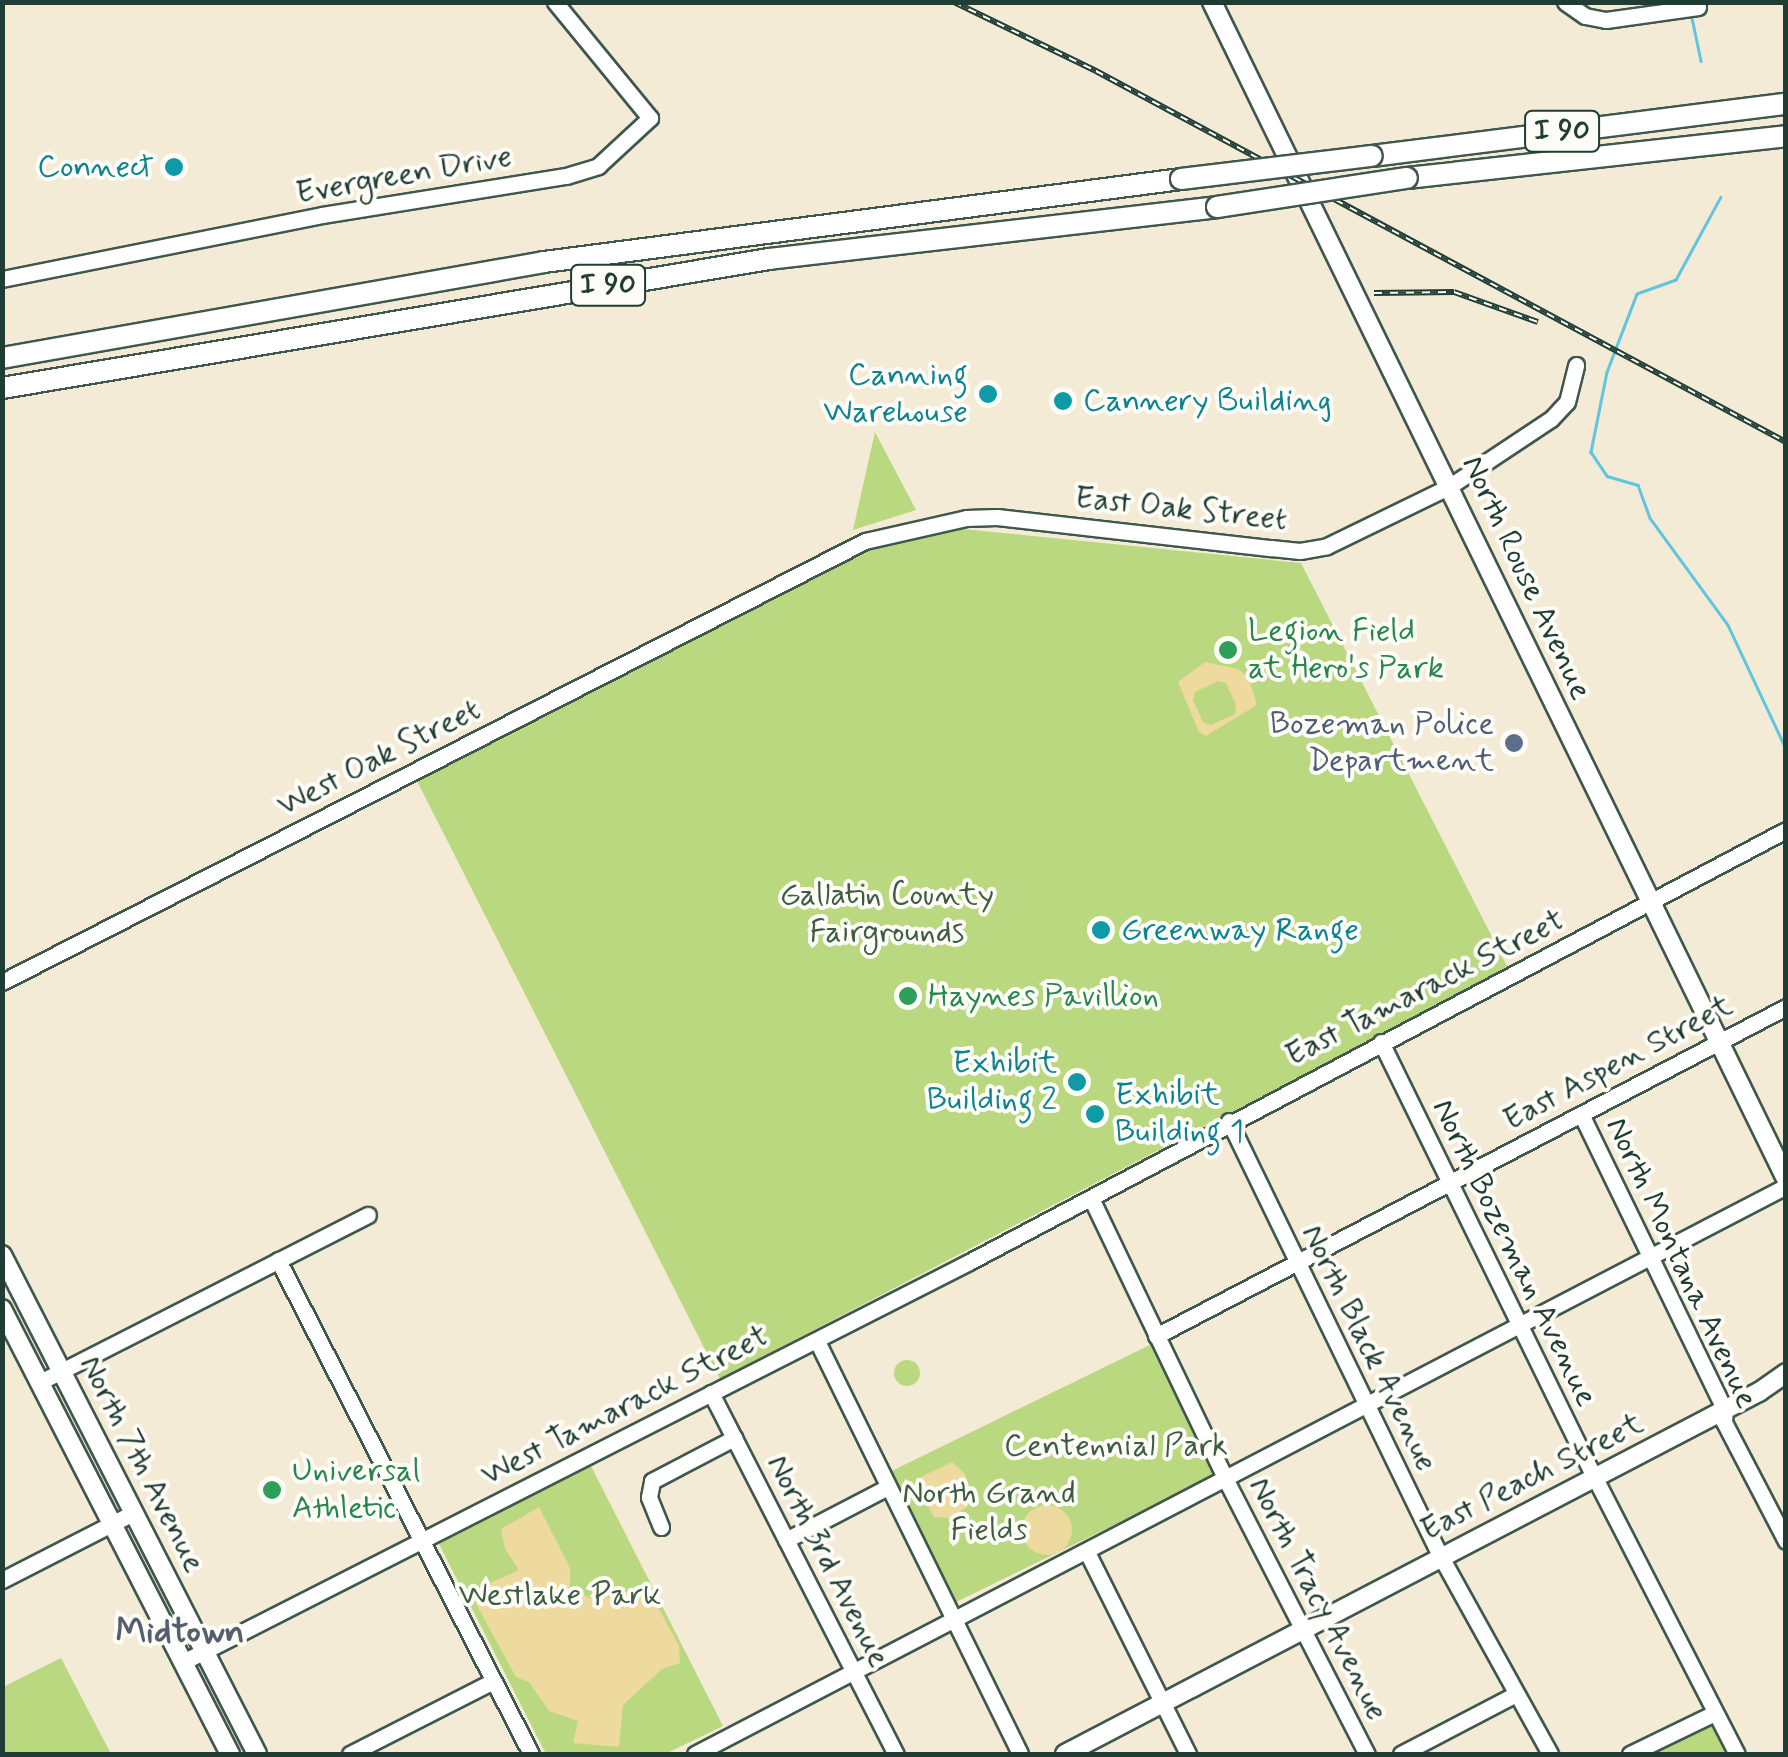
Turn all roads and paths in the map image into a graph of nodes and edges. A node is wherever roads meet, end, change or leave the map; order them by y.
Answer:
1 (556, 2) edge
2 (1565, 2) edge
3 (1214, 3) edge
4 (1698, 7) dead end
5 (1786, 104) edge
6 (1786, 136) edge
7 (2, 279) edge
8 (168, 329) junction
9 (2, 346) edge
10 (188, 355) junction
11 (2, 358) edge
12 (1576, 365) dead end
13 (2, 388) edge
14 (2, 403) edge
15 (1450, 486) junction
16 (781, 582) joint
17 (1786, 830) edge
18 (1650, 903) junction
19 (2, 982) edge
20 (1786, 1007) edge
21 (1381, 1042) junction
22 (1718, 1042) junction
23 (1581, 1114) junction
24 (1229, 1121) junction
25 (1450, 1182) junction
26 (1786, 1182) edge
27 (1091, 1198) junction
28 (368, 1215) dead end
29 (2, 1254) edge
30 (1651, 1256) junction
31 (278, 1260) junction
32 (1297, 1263) junction
33 (2, 1309) edge
34 (1519, 1325) junction
35 (1156, 1336) junction
36 (817, 1340) junction
37 (60, 1372) junction
38 (1786, 1374) edge
39 (40, 1382) junction
40 (711, 1394) junction
41 (1366, 1405) junction
42 (1725, 1410) junction
43 (734, 1438) junction
44 (1595, 1478) junction
45 (1226, 1480) junction
46 (888, 1488) junction
47 (133, 1513) junction
48 (112, 1524) junction
49 (662, 1527) dead end
50 (422, 1540) junction
51 (786, 1540) junction
52 (1786, 1540) edge
53 (1087, 1552) junction
54 (1441, 1557) junction
55 (2, 1580) edge
56 (954, 1622) junction
57 (1305, 1630) junction
58 (204, 1651) junction
59 (183, 1662) junction
60 (855, 1673) junction
61 (492, 1681) junction
62 (1516, 1694) junction
63 (1163, 1704) junction
64 (1716, 1713) junction
65 (230, 1754) edge
66 (257, 1754) edge
67 (350, 1754) edge
68 (531, 1754) edge
69 (695, 1754) edge
70 (896, 1754) edge
71 (1020, 1754) edge
72 (1065, 1754) edge
73 (1188, 1754) edge
74 (1367, 1754) edge
75 (1401, 1754) edge
76 (1550, 1754) edge
77 (1630, 1754) edge
78 (1737, 1754) edge

1 - 7 street, Evergreen Drive
2 - 4 street
3 - 15 main road, North Rouse Avenue
5 - 8 highway, I 90, bridge
6 - 10 highway, I 90, bridge
8 - 9 highway
8 - 11 highway, I 90
10 - 13 highway, I 90
10 - 14 highway
12 - 15 street, East Oak Street
15 - 16 street, East Oak Street
15 - 18 main road, North Rouse Avenue
16 - 19 street, West Oak Street
17 - 18 street, East Tamarack Street
18 - 21 street, East Tamarack Street
18 - 22 main road, North Rouse Avenue
20 - 22 street, East Aspen Street
21 - 24 street, East Tamarack Street
21 - 25 street, North Bozeman Avenue
22 - 23 street, East Aspen Street
22 - 26 main road, North Rouse Avenue
23 - 25 street, East Aspen Street
23 - 30 street, North Montana Avenue
24 - 27 street, East Tamarack Street
24 - 32 street, North Black Avenue
25 - 32 street, East Aspen Street
25 - 34 street, North Bozeman Avenue
26 - 30 street
27 - 35 street, North Tracy Avenue
27 - 36 street, West Tamarack Street
28 - 31 street
29 - 37 main road, North 7th Avenue
30 - 34 street
30 - 42 street, North Montana Avenue
31 - 37 street
31 - 50 street
32 - 35 street, East Aspen Street
32 - 41 street, North Black Avenue
33 - 39 main road, North 7th Avenue
34 - 41 street
34 - 44 street, North Bozeman Avenue
35 - 45 street, North Tracy Avenue
36 - 40 street, West Tamarack Street
36 - 46 street
37 - 39 street
37 - 47 main road, North 7th Avenue
38 - 42 main road, East Peach Street
39 - 48 main road, North 7th Avenue
40 - 43 street, North 3rd Avenue
40 - 50 street, West Tamarack Street
41 - 45 street
41 - 54 street, North Black Avenue
42 - 44 main road, East Peach Street
42 - 52 street, North Montana Avenue
43 - 49 street
43 - 51 street, North 3rd Avenue
44 - 54 main road, East Peach Street
44 - 64 street, North Bozeman Avenue
45 - 53 street
45 - 57 street, North Tracy Avenue
46 - 51 street
46 - 56 street
47 - 48 street
47 - 58 main road, North 7th Avenue
48 - 55 street
48 - 59 main road, North 7th Avenue
50 - 58 street, West Tamarack Street
50 - 61 street
51 - 60 street, North 3rd Avenue
53 - 56 street
53 - 63 street
54 - 57 main road, East Peach Street
54 - 62 street, North Black Avenue
56 - 60 street
56 - 71 street
57 - 63 main road, East Peach Street
57 - 74 street, North Tracy Avenue
58 - 59 street, West Tamarack Street
58 - 66 main road, North 7th Avenue
59 - 65 main road, North 7th Avenue
60 - 69 street
60 - 70 street, North 3rd Avenue
61 - 67 street
61 - 68 street
62 - 75 street
62 - 76 street, North Black Avenue
63 - 72 main road, East Peach Street
63 - 73 street
64 - 77 street
64 - 78 street, North Bozeman Avenue

